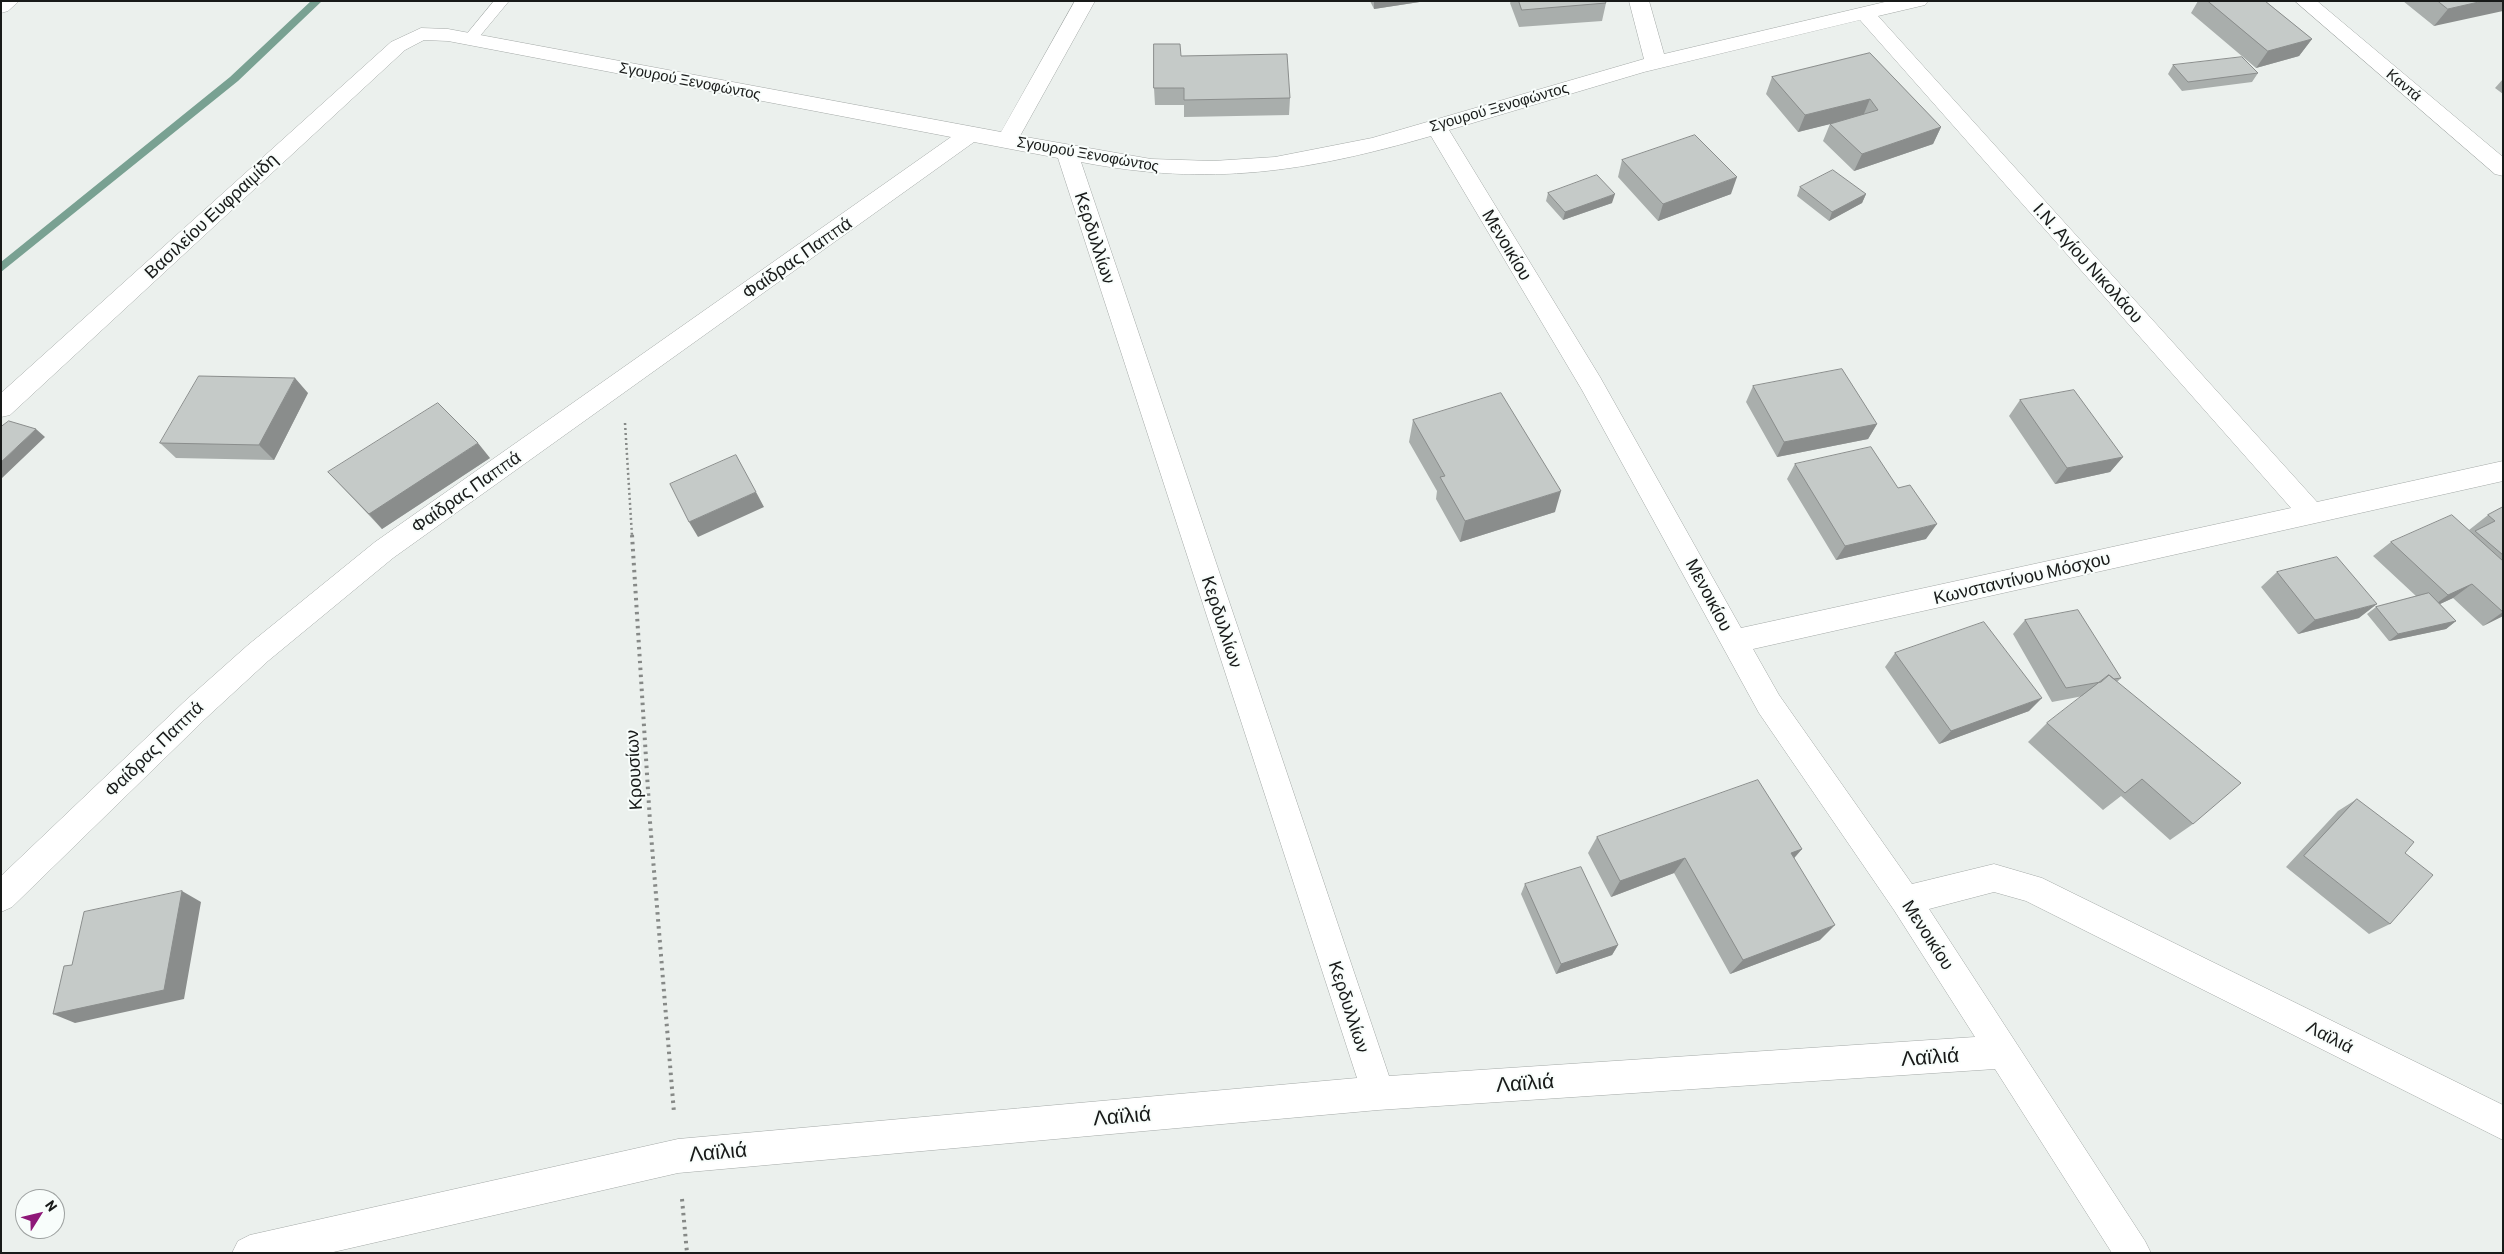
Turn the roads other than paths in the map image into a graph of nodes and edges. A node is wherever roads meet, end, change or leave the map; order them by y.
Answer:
1 (10, 1) edge
2 (502, 1) edge
3 (1085, 1) edge
4 (1639, 1) edge
5 (1918, 1) edge
6 (2304, 1) edge
7 (1, 7) edge
8 (1865, 13) junction
9 (426, 34) joint
10 (470, 39) junction
11 (1656, 64) junction
12 (1435, 126) junction
13 (970, 134) junction
14 (1007, 140) junction
15 (1067, 152) junction
16 (2503, 169) edge
17 (1, 408) edge
18 (2503, 470) edge
19 (2311, 513) junction
20 (1733, 642) junction
21 (1, 897) edge
22 (1906, 900) junction
23 (2004, 1052) junction
24 (1378, 1093) junction
25 (2503, 1123) edge
26 (250, 1253) edge
27 (2133, 1253) edge

1 - 7 street
2 - 10 lane
3 - 14 street
4 - 11 street
5 - 8 street, Σγουρού Ξενοφώντος
6 - 16 street, Καντά
8 - 11 street, Σγουρού Ξενοφώντος
8 - 19 street, Ι.Ν. Αγίου Νικολάου
9 - 10 street, Σγουρού Ξενοφώντος
9 - 17 street, Βασιλείου Ευφραιμίδη
10 - 13 street, Σγουρού Ξενοφώντος
11 - 12 street, Σγουρού Ξενοφώντος
12 - 15 street, Σγουρού Ξενοφώντος
12 - 20 street, Μενοικίου
13 - 14 street, Σγουρού Ξενοφώντος
13 - 21 street, Φαίδρας Παππά
14 - 15 street, Σγουρού Ξενοφώντος
15 - 24 street, Κερδυλλίων
18 - 19 street, Κωνσταντίνου Μόσχου
19 - 20 street, Κωνσταντίνου Μόσχου
20 - 22 street, Μενοικίου
22 - 23 street, Μενοικίου
22 - 25 street, Λαϊλιά
23 - 24 street, Λαϊλιά
23 - 27 street, Μενοικίου
24 - 26 street, Λαϊλιά

